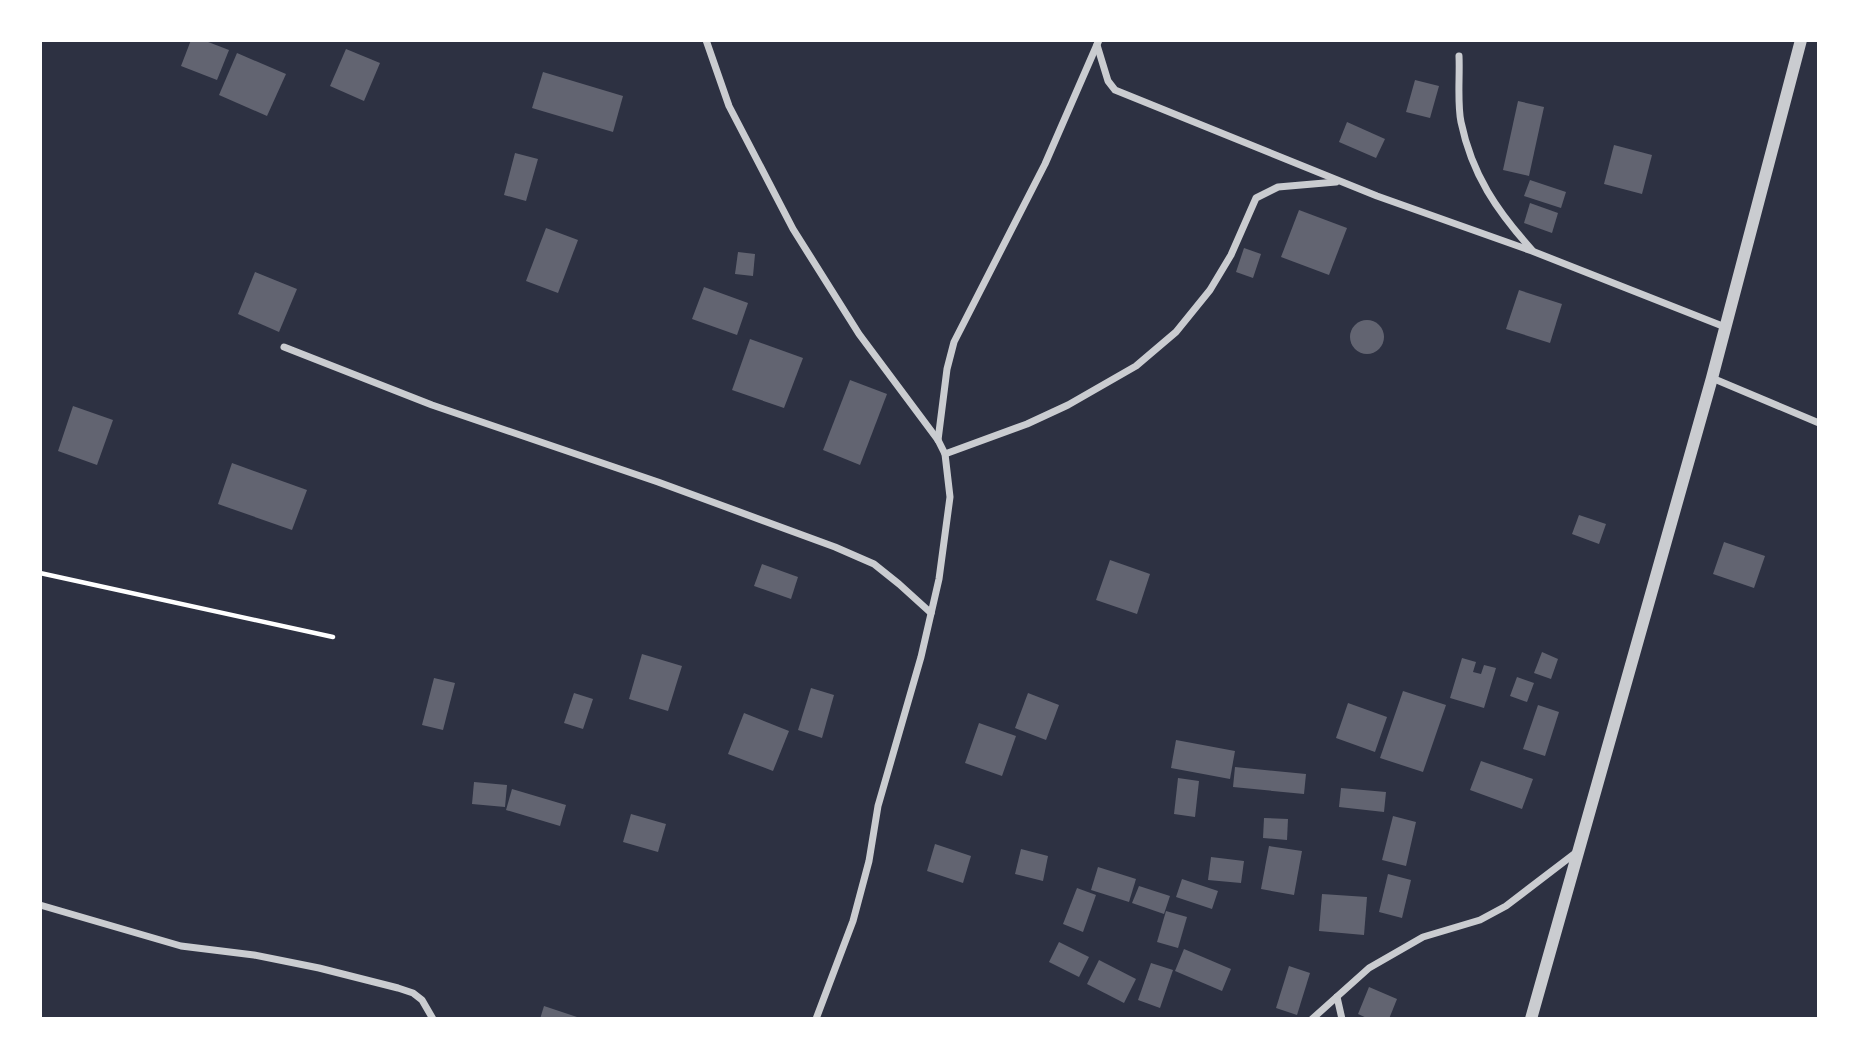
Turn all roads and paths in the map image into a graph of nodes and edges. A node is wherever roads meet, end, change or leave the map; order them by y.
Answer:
1 (706, 40) edge
2 (1801, 40) edge
3 (1098, 43) edge
4 (1460, 55) dead end
5 (1340, 181) junction
6 (1532, 251) junction
7 (1725, 327) junction
8 (284, 347) dead end
9 (1712, 378) junction
10 (1819, 423) edge
11 (938, 440) junction
12 (945, 454) junction
13 (40, 573) edge
14 (931, 613) junction
15 (333, 637) dead end
16 (1578, 851) junction
17 (40, 905) edge
18 (1337, 997) junction
19 (433, 1019) edge
20 (816, 1019) edge
21 (1312, 1019) edge
22 (1342, 1019) edge
23 (1531, 1019) edge

1 - 11 street
2 - 7 street
3 - 5 street
3 - 11 street
4 - 6 street
5 - 6 street
5 - 12 street
6 - 7 street
7 - 9 street
8 - 14 street
9 - 10 street
9 - 16 street
11 - 12 street
12 - 14 street
13 - 15 path
14 - 20 street
16 - 18 street
16 - 23 street
17 - 19 street
18 - 21 street
18 - 22 street

